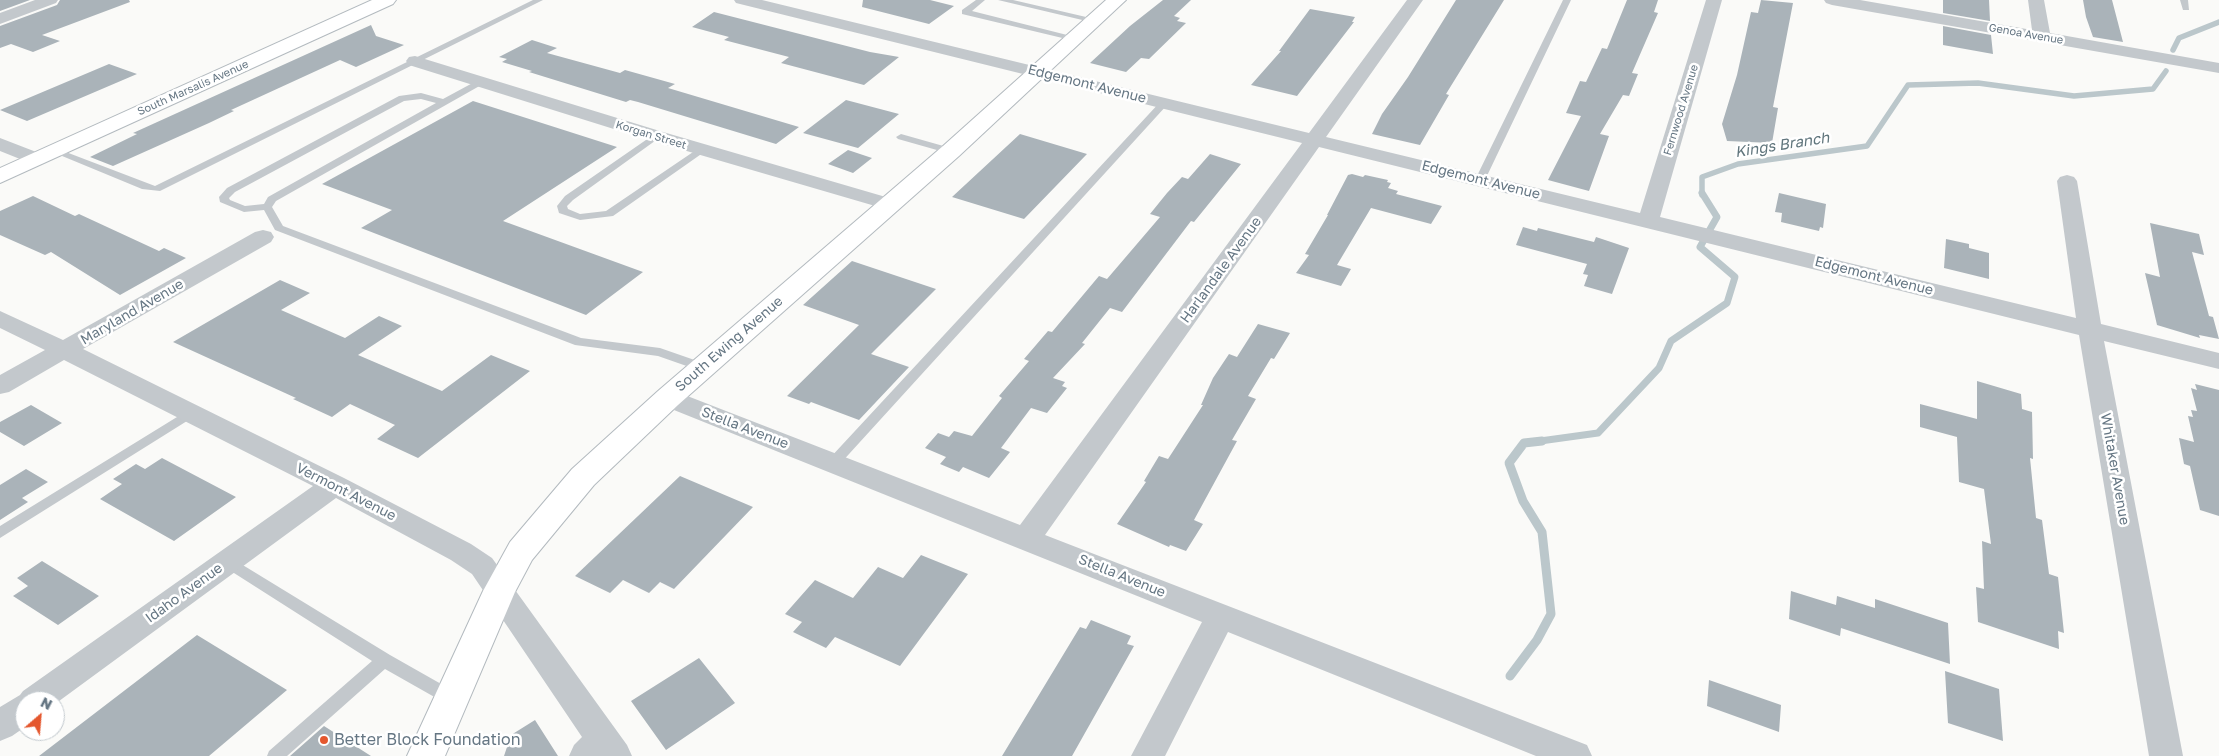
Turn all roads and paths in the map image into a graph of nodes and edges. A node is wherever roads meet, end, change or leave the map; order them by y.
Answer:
1 (50, 0) edge
2 (352, 0) edge
3 (387, 0) edge
4 (539, 0) edge
5 (742, 0) edge
6 (981, 0) edge
7 (1002, 0) edge
8 (1118, 0) edge
9 (1415, 0) edge
10 (1567, 0) edge
11 (1714, 0) edge
12 (1832, 0) edge
13 (2036, 0) edge
14 (1876, 4) edge
15 (0, 19) edge
16 (1094, 20) junction
17 (2042, 37) junction
18 (1074, 38) junction
19 (415, 61) junction
20 (2219, 68) edge
21 (1038, 72) junction
22 (480, 82) junction
23 (445, 102) junction
24 (1164, 103) junction
25 (656, 136) junction
26 (901, 137) dead end
27 (1314, 140) junction
28 (5, 150) edge
29 (702, 150) junction
30 (951, 151) junction
31 (46, 155) junction
32 (0, 176) edge
33 (1480, 180) junction
34 (2066, 181) dead end
35 (889, 204) junction
36 (267, 207) junction
37 (1648, 220) junction
38 (271, 233) junction
39 (0, 318) edge
40 (2090, 330) junction
41 (65, 350) junction
42 (2219, 361) edge
43 (702, 367) junction
44 (0, 386) edge
45 (668, 398) junction
46 (190, 413) junction
47 (834, 462) junction
48 (334, 485) junction
49 (0, 533) edge
50 (1026, 539) junction
51 (228, 562) junction
52 (499, 591) junction
53 (1221, 616) junction
54 (384, 660) junction
55 (48, 691) edge
56 (450, 698) junction
57 (15, 715) edge
58 (0, 726) edge
59 (601, 750) edge
60 (275, 756) edge
61 (426, 756) edge
62 (1148, 756) edge
63 (1575, 756) edge
64 (2166, 756) edge

1 - 15 street
2 - 28 street, South Marsalis Avenue
3 - 31 street, South Marsalis Avenue
4 - 19 lane
5 - 21 street, Edgemont Avenue
6 - 18 lane
7 - 16 lane
8 - 16 street, South Ewing Avenue
9 - 27 street, Harlandale Avenue
10 - 33 lane
11 - 37 street, Fernwood Avenue
12 - 14 street, Genoa Avenue
13 - 17 street
14 - 17 street, Genoa Avenue
16 - 18 street, South Ewing Avenue
17 - 20 street, Genoa Avenue
18 - 21 street, South Ewing Avenue
19 - 22 street, Korgan Street
19 - 31 lane
21 - 24 street, Edgemont Avenue
21 - 30 street, South Ewing Avenue
22 - 23 lane
22 - 25 street, Korgan Street
23 - 36 lane
23 - 36 lane
24 - 27 street, Edgemont Avenue
24 - 47 lane
25 - 29 street, Korgan Street
25 - 29 lane
26 - 30 lane
27 - 33 street, Edgemont Avenue
27 - 50 street, Harlandale Avenue
28 - 31 street
29 - 35 street, Korgan Street
30 - 35 street, South Ewing Avenue
31 - 32 street, South Marsalis Avenue
33 - 37 street, Edgemont Avenue
34 - 40 street, Whitaker Avenue
35 - 43 street, South Ewing Avenue
36 - 38 lane
37 - 40 street, Edgemont Avenue
38 - 41 street, Maryland Avenue
38 - 43 lane
39 - 41 street, Vermont Avenue
40 - 42 street, Edgemont Avenue
40 - 64 street, Whitaker Avenue
41 - 44 street, Maryland Avenue
41 - 46 street, Vermont Avenue
43 - 45 street, South Ewing Avenue
45 - 47 street, Stella Avenue
45 - 52 street, South Ewing Avenue
46 - 48 street, Vermont Avenue
46 - 49 lane
47 - 50 street, Stella Avenue
48 - 51 street, Idaho Avenue
48 - 52 street, Vermont Avenue
50 - 53 street, Stella Avenue
51 - 54 lane
51 - 55 street, Idaho Avenue
52 - 56 street, South Ewing Avenue
52 - 59 street, Vermont Avenue
53 - 62 street
53 - 63 street, Stella Avenue
54 - 56 lane
54 - 60 lane
56 - 61 street, South Ewing Avenue
57 - 58 street

